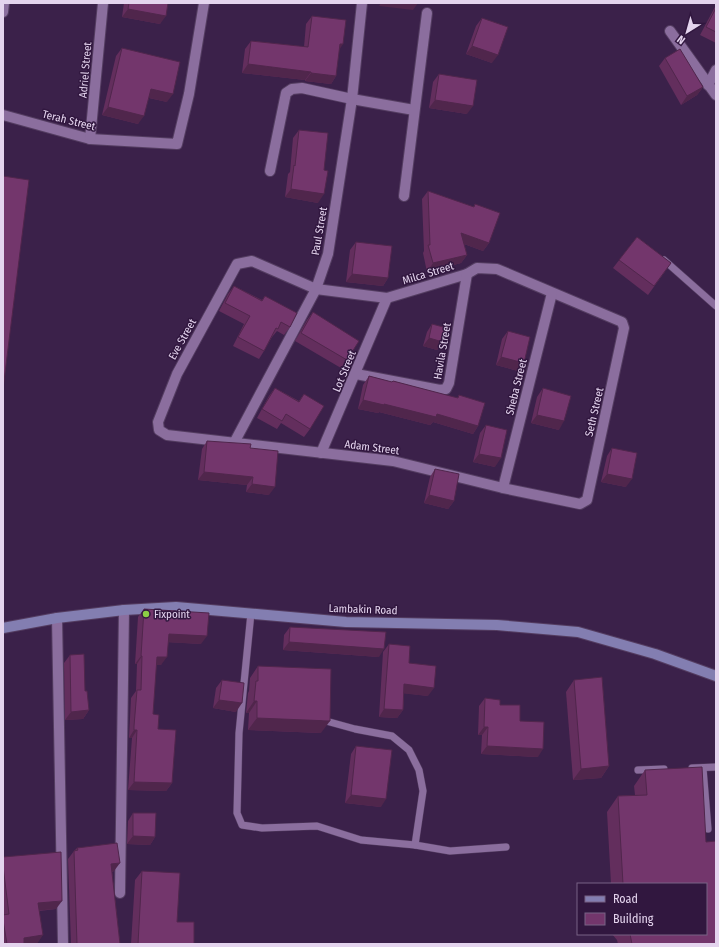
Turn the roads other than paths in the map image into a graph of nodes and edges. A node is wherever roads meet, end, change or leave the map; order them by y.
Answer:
1 (4, 3) edge
2 (103, 3) edge
3 (204, 3) edge
4 (362, 3) edge
5 (3, 12) edge
6 (427, 13) dead end
7 (670, 31) dead end
8 (716, 70) edge
9 (708, 85) junction
10 (716, 95) edge
11 (352, 99) junction
12 (414, 110) junction
13 (3, 115) edge
14 (90, 139) junction
15 (270, 171) dead end
16 (404, 196) dead end
17 (656, 253) edge
18 (237, 264) joint
19 (466, 274) junction
20 (316, 289) junction
21 (552, 293) junction
22 (387, 298) junction
23 (716, 306) edge
24 (622, 322) joint
25 (356, 374) junction
26 (159, 430) joint
27 (234, 443) junction
28 (321, 453) junction
29 (503, 488) junction
30 (580, 504) joint
31 (124, 610) junction
32 (251, 613) junction
33 (56, 618) junction
34 (3, 628) edge
35 (716, 676) edge
36 (326, 721) edge
37 (716, 767) edge
38 (703, 768) junction
39 (638, 770) dead end
40 (708, 829) dead end
41 (415, 845) junction
42 (506, 847) dead end
43 (120, 893) dead end
44 (63, 944) edge

1 - 5 street
2 - 14 street, Adriel Street
3 - 14 street, Terah Street
4 - 11 street, Paul Street
6 - 12 street
7 - 9 street
8 - 9 street
9 - 10 street
11 - 12 street
11 - 15 street
11 - 20 street, Paul Street
12 - 16 street
13 - 14 street, Terah Street
17 - 23 lane
18 - 20 street, Milca Street
18 - 26 street, Eve Street
19 - 21 street, Milca Street
19 - 22 street, Milca Street
19 - 25 street, Havila Street
20 - 22 street, Milca Street
20 - 27 street, Paul Street
21 - 24 street, Milca Street
21 - 29 street, Sheba Street
22 - 25 street, Lot Street
24 - 30 street, Seth Street
25 - 28 street, Lot Street
26 - 27 street, Adam Street
27 - 28 street, Adam Street
28 - 29 street, Adam Street
29 - 30 street, Adam Street
31 - 32 main road, Lambakin Road
31 - 33 main road, Lambakin Road
31 - 43 street
32 - 35 main road, Lambakin Road
32 - 41 lane
33 - 34 main road, Lambakin Road
33 - 44 street
36 - 41 lane
37 - 38 lane
38 - 39 lane
38 - 40 lane
41 - 42 lane

